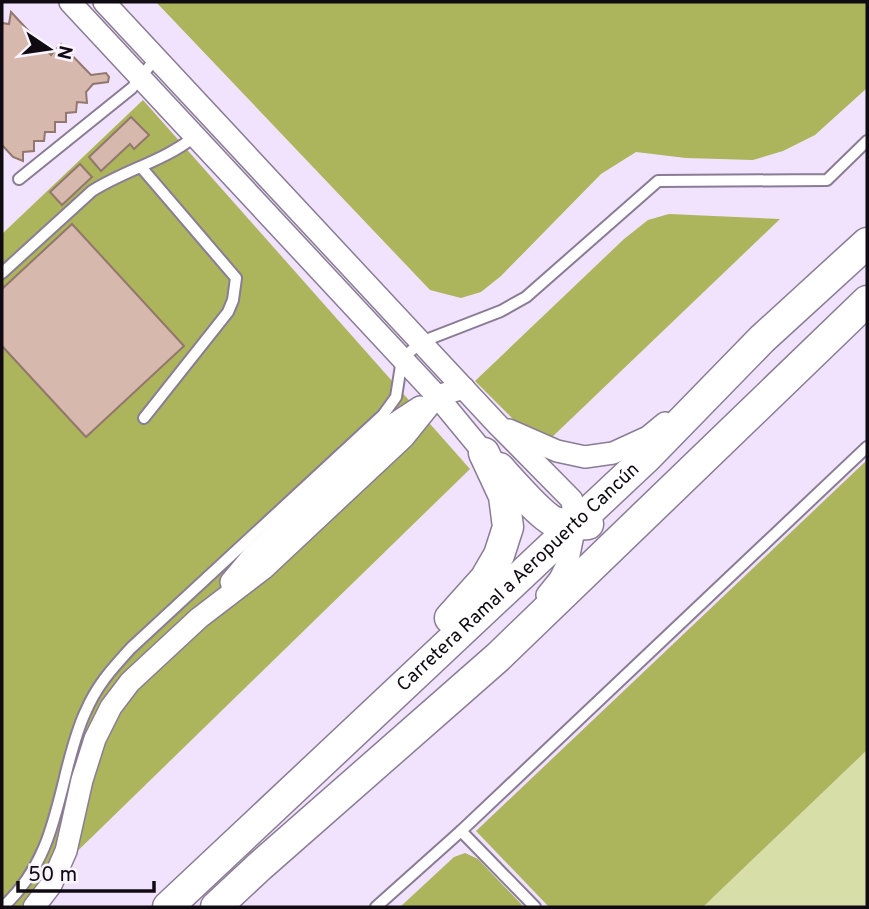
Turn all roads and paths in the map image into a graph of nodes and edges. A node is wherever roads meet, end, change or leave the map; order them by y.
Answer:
1 (70, 2) edge
2 (104, 2) edge
3 (156, 58) junction
4 (141, 78) junction
5 (194, 137) junction
6 (867, 141) edge
7 (141, 167) junction
8 (19, 179) dead end
9 (867, 243) edge
10 (2, 273) edge
11 (867, 301) edge
12 (762, 339) junction
13 (421, 342) junction
14 (402, 359) junction
15 (464, 388) junction
16 (437, 396) junction
17 (144, 418) dead end
18 (497, 424) junction
19 (867, 447) edge
20 (484, 453) junction
21 (677, 485) junction
22 (575, 525) junction
23 (498, 657) junction
24 (338, 747) junction
25 (461, 831) junction
26 (4, 907) edge
27 (34, 907) edge
28 (168, 907) edge
29 (216, 907) edge
30 (376, 907) edge
31 (535, 907) edge

1 - 4 street
2 - 3 street
3 - 4 lane
3 - 13 street
4 - 5 street
4 - 8 lane
5 - 7 lane
5 - 14 street
6 - 13 lane
7 - 10 lane
7 - 17 lane
9 - 12 main road, Carretera Ramal a Aeropuerto Cancún
11 - 21 main road
12 - 18 street
12 - 22 main road, Carretera Ramal a Aeropuerto Cancún
13 - 14 lane
13 - 15 street
14 - 16 street
14 - 26 lane
15 - 16 street
15 - 18 street
16 - 20 street
16 - 27 street
18 - 22 street
19 - 25 lane
20 - 22 main road
20 - 24 main road
21 - 22 main road
21 - 23 main road
22 - 23 street
22 - 24 main road, Carretera Ramal a Aeropuerto Cancún
23 - 29 main road
24 - 28 main road, Carretera Ramal a Aeropuerto Cancún
25 - 30 lane
25 - 31 lane

